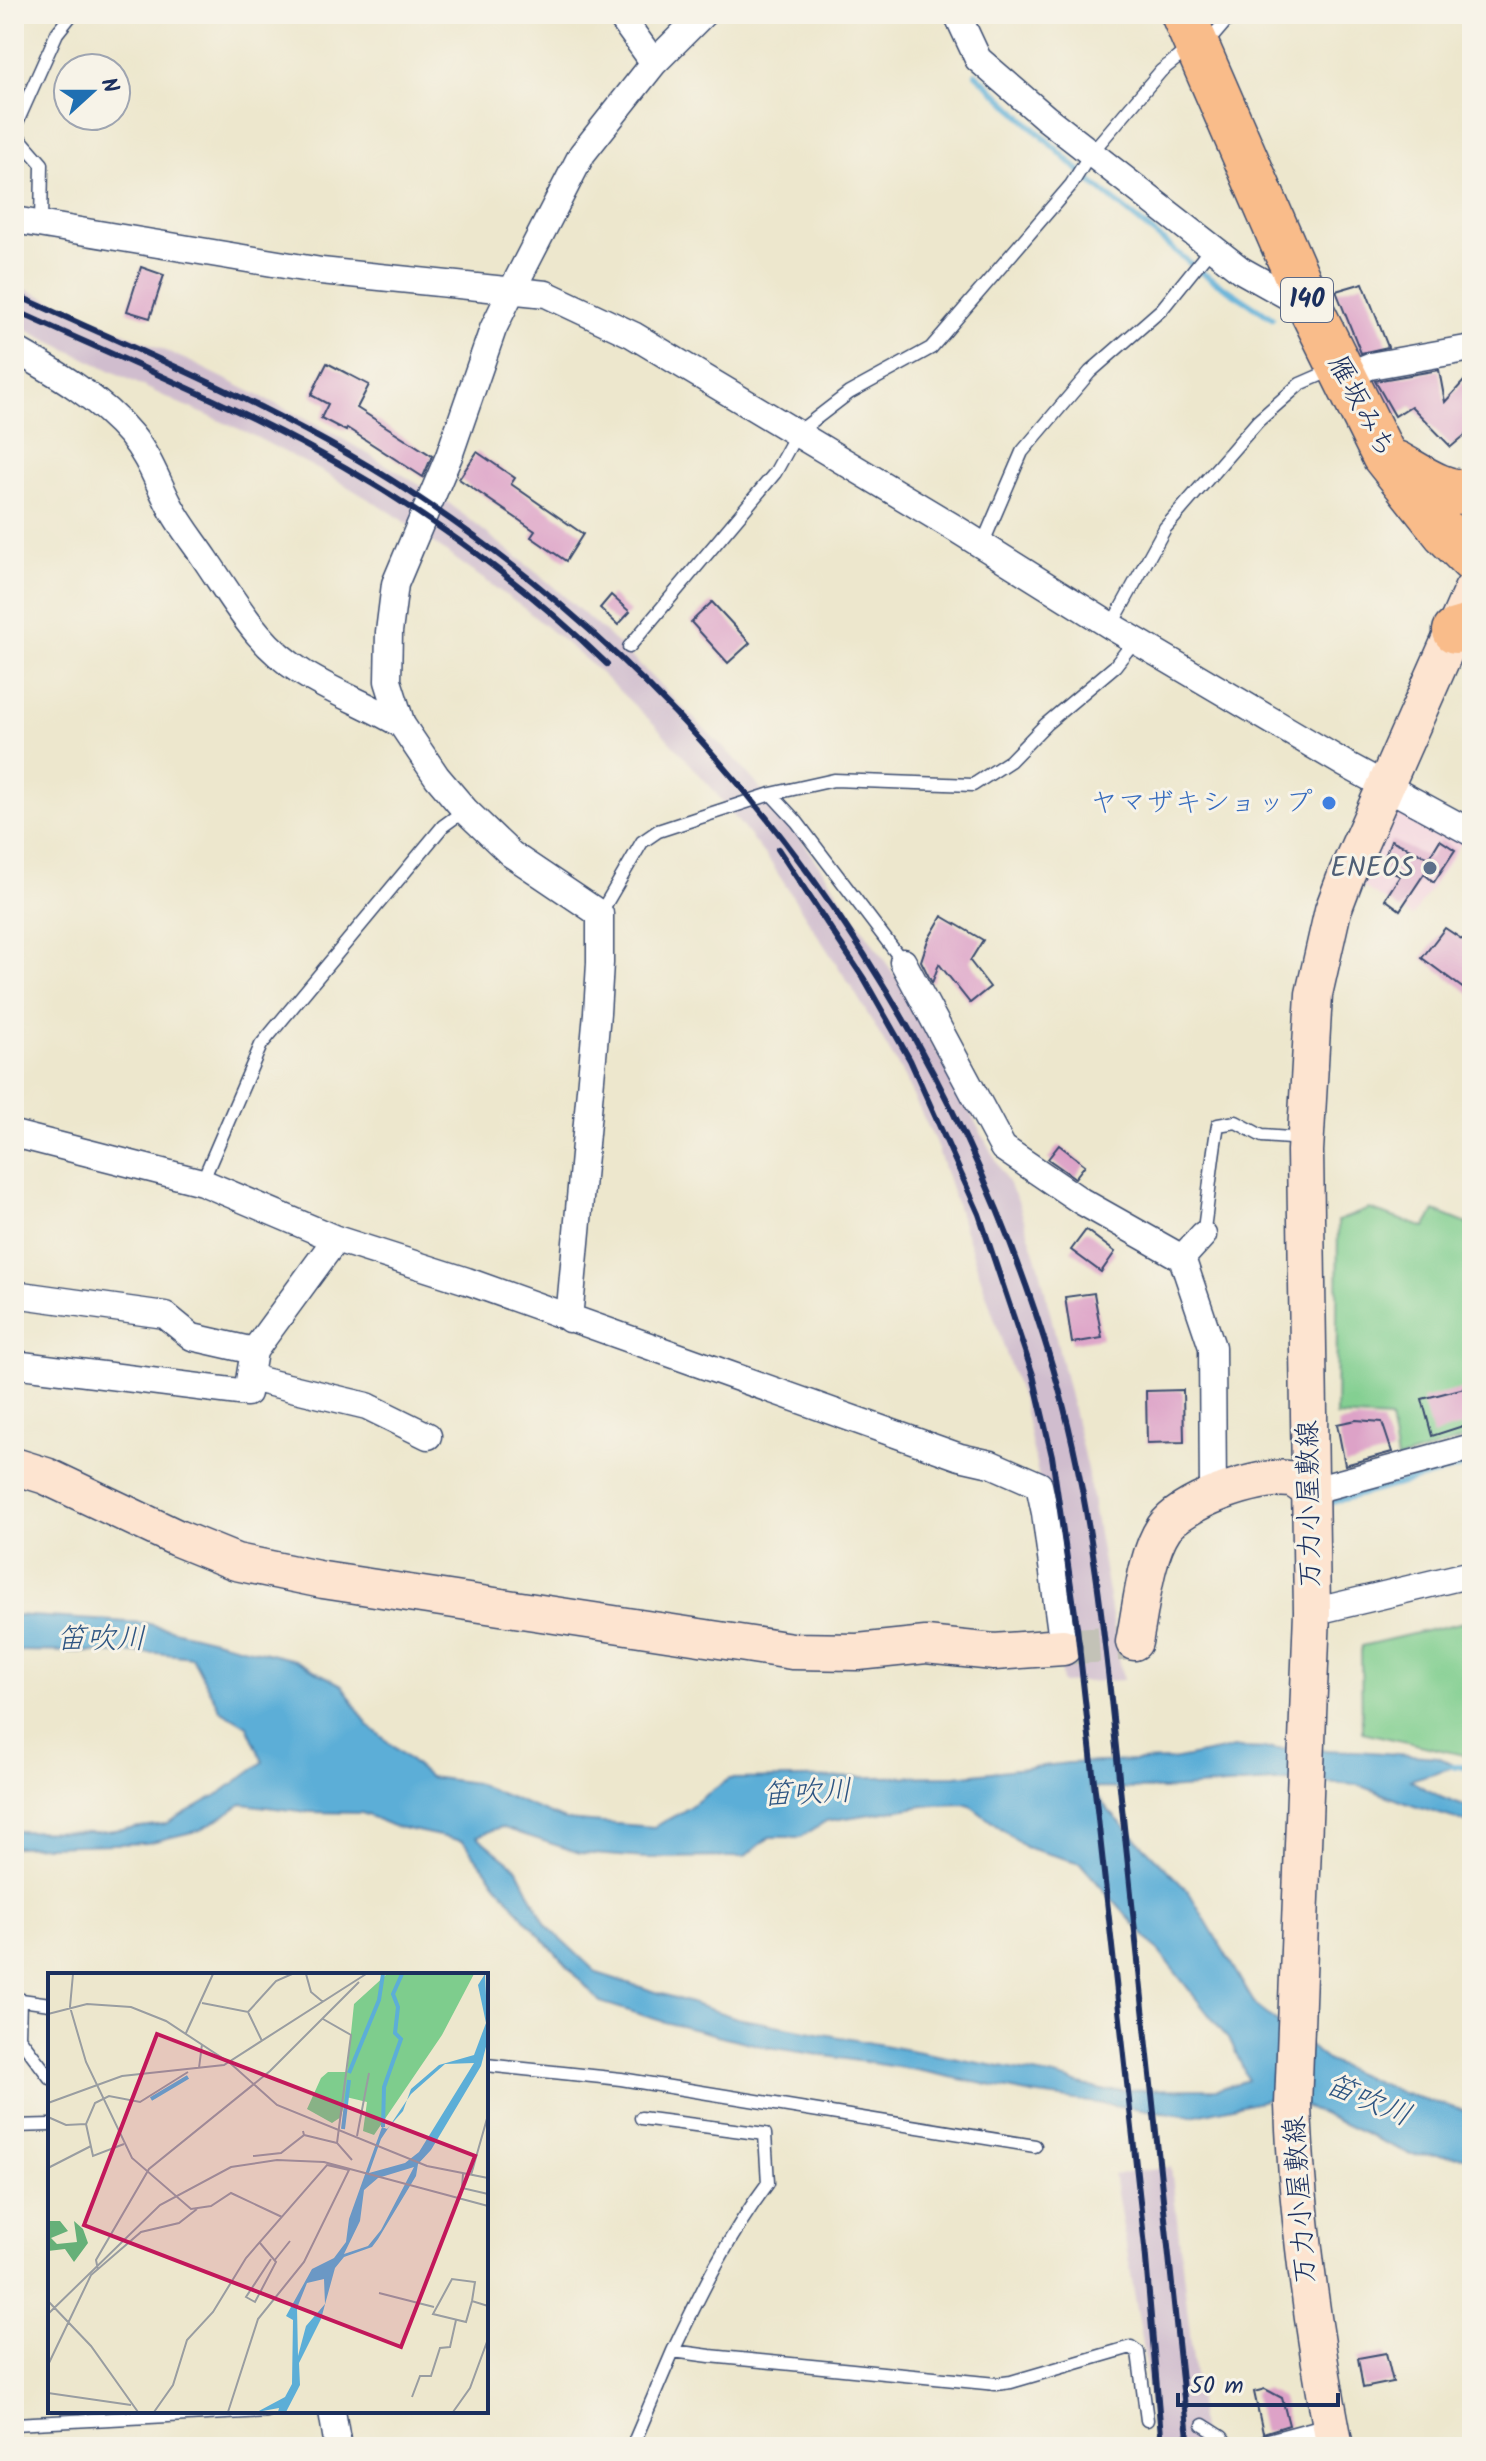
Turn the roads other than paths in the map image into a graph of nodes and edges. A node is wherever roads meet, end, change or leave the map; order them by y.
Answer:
1 (72, 14) edge
2 (619, 14) edge
3 (703, 14) edge
4 (957, 14) edge
5 (1232, 14) edge
6 (1190, 28) edge
7 (654, 63) junction
8 (14, 131) edge
9 (1091, 153) junction
10 (14, 220) edge
11 (41, 224) junction
12 (1212, 247) junction
13 (512, 290) junction
14 (1311, 309) junction
15 (1472, 348) edge
16 (14, 349) edge
17 (1340, 372) junction
18 (797, 433) junction
19 (1384, 456) junction
20 (1472, 492) edge
21 (982, 545) junction
22 (1472, 560) edge
23 (1472, 590) edge
24 (1111, 626) junction
25 (1464, 628) edge
26 (1135, 640) junction
27 (629, 647) dead end
28 (402, 725) junction
29 (1383, 786) junction
30 (771, 794) junction
31 (465, 810) junction
32 (1472, 833) edge
33 (600, 914) junction
34 (903, 962) joint
35 (14, 1134) edge
36 (1306, 1139) junction
37 (202, 1182) junction
38 (1203, 1235) joint
39 (336, 1239) junction
40 (1182, 1258) junction
41 (14, 1294) edge
42 (569, 1319) junction
43 (254, 1351) junction
44 (14, 1364) edge
45 (250, 1378) junction
46 (428, 1436) dead end
47 (1472, 1447) edge
48 (14, 1466) edge
49 (1310, 1491) junction
50 (1213, 1497) junction
51 (1472, 1574) edge
52 (1311, 1622) junction
53 (1134, 1642) dead end
54 (1063, 1647) joint
55 (17, 1999) edge
56 (48, 2004) edge
57 (488, 2065) edge
58 (48, 2075) edge
59 (641, 2118) dead end
60 (48, 2125) edge
61 (14, 2126) edge
62 (1035, 2146) dead end
63 (673, 2351) junction
64 (228, 2413) edge
65 (332, 2413) edge
66 (1147, 2420) dead end
67 (14, 2424) edge
68 (1203, 2425) dead end
69 (1334, 2439) edge
70 (338, 2447) edge
71 (632, 2447) edge
72 (1229, 2447) edge
73 (1269, 2447) edge

1 - 8 lane
2 - 7 street
3 - 7 street
4 - 9 street
5 - 6 lane
6 - 9 lane
6 - 14 highway, 雁坂みち / 140
7 - 13 street
8 - 11 lane
9 - 12 street
9 - 18 lane
10 - 11 street
11 - 13 street
12 - 14 street
12 - 21 lane
13 - 18 street
13 - 28 street
14 - 17 highway, 雁坂みち / 140
15 - 17 street
16 - 28 street
17 - 19 highway, 雁坂みち / 140
17 - 24 lane
18 - 21 street
18 - 27 lane
19 - 20 highway
19 - 22 highway, 雁坂みち / 140
21 - 24 street
23 - 25 main road, 万力小屋敷線
24 - 26 street
25 - 29 main road, 万力小屋敷線
26 - 29 street
26 - 30 lane
28 - 31 street
29 - 32 street
29 - 36 main road, 万力小屋敷線
30 - 33 lane
30 - 34 lane
31 - 33 street
31 - 37 lane
33 - 42 street
34 - 40 street
35 - 37 street
36 - 38 lane
36 - 49 main road, 万力小屋敷線
37 - 39 street
38 - 40 street
39 - 42 street
39 - 43 street
40 - 50 street
41 - 43 street
42 - 54 street
43 - 45 street
44 - 45 street
45 - 46 street
47 - 49 street
48 - 54 main road
49 - 50 main road
49 - 52 main road, 万力小屋敷線
50 - 53 main road
51 - 52 street
52 - 69 main road, 万力小屋敷線
55 - 56 lane
55 - 58 lane
57 - 62 lane
59 - 63 lane
60 - 61 lane
63 - 66 lane
63 - 71 lane
64 - 67 lane
65 - 70 street
68 - 72 lane
69 - 73 street

